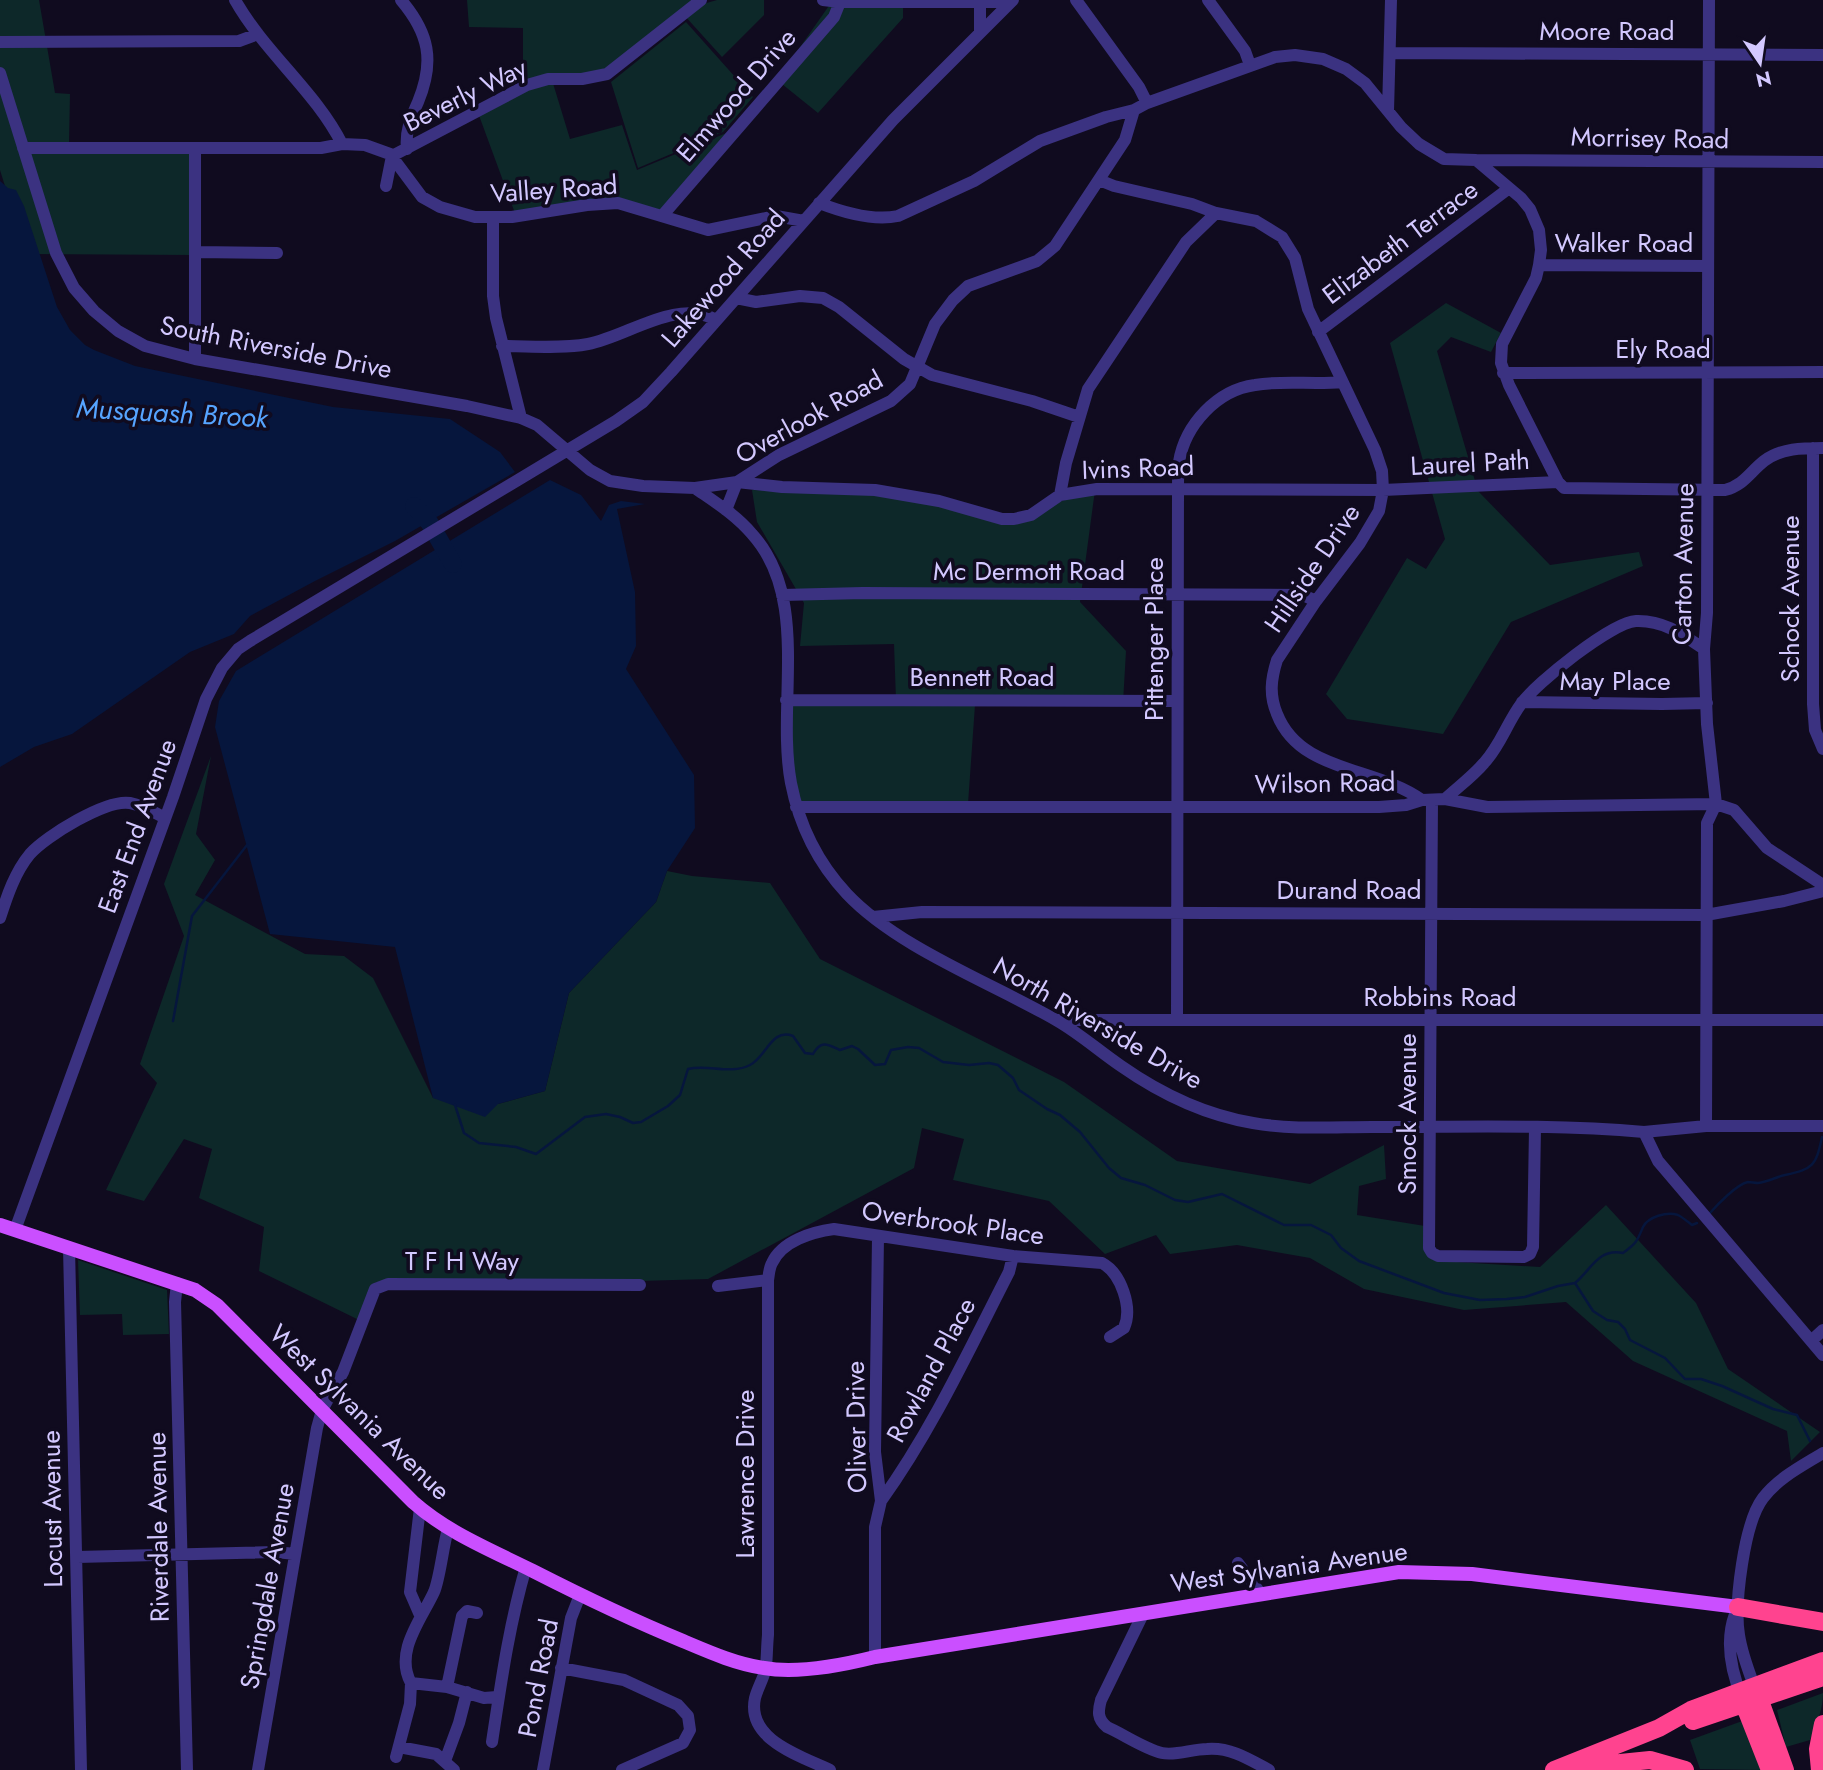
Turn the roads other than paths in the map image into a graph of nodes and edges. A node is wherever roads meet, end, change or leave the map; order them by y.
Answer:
1 (235, 0) edge
2 (401, 0) edge
3 (701, 0) edge
4 (823, 0) edge
5 (980, 0) edge
6 (1076, 0) edge
7 (1208, 0) edge
8 (1391, 0) edge
9 (1709, 0) edge
10 (1012, 1) edge
11 (840, 2) junction
12 (980, 32) junction
13 (258, 34) junction
14 (0, 42) edge
15 (1391, 53) junction
16 (1709, 54) junction
17 (1823, 55) edge
18 (1251, 65) junction
19 (0, 73) edge
20 (1147, 103) junction
21 (1133, 110) junction
22 (1388, 111) junction
23 (342, 145) junction
24 (23, 148) junction
25 (195, 148) junction
26 (407, 149) junction
27 (392, 156) junction
28 (1476, 160) junction
29 (1709, 161) junction
30 (1823, 162) edge
31 (1099, 180) junction
32 (386, 186) dead end
33 (1508, 189) junction
34 (819, 203) junction
35 (1216, 213) junction
36 (662, 216) junction
37 (493, 218) junction
38 (804, 221) junction
39 (196, 252) junction
40 (278, 253) dead end
41 (1539, 265) junction
42 (1708, 266) junction
43 (736, 298) junction
44 (717, 320) junction
45 (1318, 332) junction
46 (502, 346) junction
47 (195, 359) junction
48 (918, 367) junction
49 (1708, 372) junction
50 (1823, 372) edge
51 (1503, 373) junction
52 (1342, 382) junction
53 (1079, 417) junction
54 (521, 418) junction
55 (1818, 448) edge
56 (567, 450) junction
57 (737, 482) junction
58 (1558, 482) junction
59 (695, 488) junction
60 (1178, 489) junction
61 (1383, 490) junction
62 (1708, 490) junction
63 (1060, 495) junction
64 (726, 510) junction
65 (427, 536) joint
66 (782, 595) junction
67 (1177, 595) junction
68 (1316, 601) junction
69 (1704, 649) junction
70 (786, 700) junction
71 (1177, 701) junction
72 (1522, 702) junction
73 (1707, 703) junction
74 (1823, 748) edge
75 (1433, 800) junction
76 (1716, 804) junction
77 (796, 807) junction
78 (1177, 807) junction
79 (165, 818) junction
80 (1823, 885) edge
81 (1823, 891) edge
82 (1176, 913) junction
83 (1430, 913) junction
84 (1706, 915) junction
85 (873, 917) junction
86 (0, 918) edge
87 (1430, 1019) junction
88 (1056, 1020) junction
89 (1177, 1020) junction
90 (1706, 1020) junction
91 (1823, 1020) edge
92 (1706, 1126) junction
93 (1823, 1126) edge
94 (1430, 1127) junction
95 (1535, 1128) junction
96 (1644, 1132) junction
97 (0, 1225) edge
98 (16, 1230) junction
99 (878, 1237) junction
100 (69, 1248) junction
101 (1013, 1256) junction
102 (768, 1280) junction
103 (177, 1283) junction
104 (640, 1285) dead end
105 (718, 1286) dead end
106 (1823, 1331) edge
107 (1110, 1337) dead end
108 (1811, 1341) junction
109 (1823, 1355) edge
110 (322, 1410) junction
111 (1823, 1453) edge
112 (881, 1501) junction
113 (420, 1508) junction
114 (448, 1529) junction
115 (295, 1554) junction
116 (182, 1555) junction
117 (77, 1557) junction
118 (1238, 1563) dead end
119 (526, 1567) junction
120 (1261, 1594) junction
121 (580, 1595) junction
122 (1738, 1607) junction
123 (477, 1613) dead end
124 (1143, 1614) junction
125 (420, 1615) junction
126 (1823, 1622) edge
127 (875, 1657) junction
128 (1823, 1661) edge
129 (561, 1668) junction
130 (765, 1669) junction
131 (1823, 1677) edge
132 (411, 1683) junction
133 (447, 1687) junction
134 (467, 1692) junction
135 (1749, 1695) junction
136 (497, 1697) junction
137 (1823, 1724) edge
138 (492, 1742) dead end
139 (449, 1765) edge
140 (1778, 1768) edge
141 (81, 1770) edge
142 (187, 1770) edge
143 (258, 1770) edge
144 (543, 1770) edge
145 (622, 1770) edge
146 (830, 1770) edge
147 (1269, 1770) edge
148 (1554, 1770) edge
149 (1560, 1770) edge
150 (1685, 1770) edge
151 (1820, 1770) edge

1 - 13 street
2 - 26 street
3 - 26 street, Beverly Way
4 - 11 street
5 - 10 street
5 - 11 street
5 - 12 street
6 - 20 street
7 - 18 street
8 - 15 street
9 - 16 street, Carton Avenue
10 - 12 street, Lakewood Road
11 - 36 street, Elmwood Drive
12 - 34 street, Lakewood Road
13 - 14 street
13 - 23 street
15 - 16 street, Moore Road
15 - 22 street
16 - 17 street, Moore Road
16 - 29 street, Carton Avenue
18 - 20 street, Morrisey Road
18 - 22 street, Morrisey Road
19 - 24 street, South Riverside Drive
20 - 21 street, Morrisey Road
21 - 31 street, Overlook Road
21 - 34 street
22 - 28 street, Morrisey Road
23 - 25 street
23 - 27 street
24 - 25 street
24 - 47 street, South Riverside Drive
25 - 39 street
26 - 27 street, Beverly Way
27 - 32 street
27 - 37 street, Valley Road
28 - 29 street, Morrisey Road
28 - 33 street
29 - 30 street, Morrisey Road
29 - 42 street, Carton Avenue
31 - 35 street, Hillside Drive
31 - 48 street, Overlook Road
33 - 41 street
33 - 45 street, Elizabeth Terrace
34 - 38 street, Lakewood Road
35 - 45 street, Hillside Drive
35 - 53 street
36 - 37 street, Valley Road
36 - 38 street, Valley Road
37 - 46 street
38 - 43 street, Lakewood Road
39 - 40 street
39 - 47 street
41 - 42 street, Walker Road
41 - 51 street
42 - 49 street, Carton Avenue
43 - 44 street, Lakewood Road
43 - 48 street
44 - 46 street
44 - 56 street, Lakewood Road
45 - 52 street, Hillside Drive
46 - 54 street
47 - 54 street, South Riverside Drive
48 - 53 street
48 - 57 street, Overlook Road
49 - 50 street, Ely Road
49 - 51 street, Ely Road
49 - 62 street, Carton Avenue
51 - 58 street
52 - 60 street, Pittenger Place
52 - 61 street, Hillside Drive
53 - 63 street
54 - 56 street, South Riverside Drive
55 - 62 street, Laurel Path
55 - 74 street, Schock Avenue
56 - 59 street, South Riverside Drive
56 - 65 street, Lakewood Road
57 - 59 street, Ivins Road
57 - 63 street, Ivins Road
57 - 64 street, Overlook Road
58 - 61 street, Laurel Path
58 - 62 street, Laurel Path
59 - 64 street, North Riverside Drive
60 - 61 street, Ivins Road
60 - 63 street, Ivins Road
60 - 67 street, Pittenger Place
61 - 68 street, Hillside Drive
62 - 69 street, Carton Avenue
64 - 66 street, North Riverside Drive
65 - 79 street, East End Avenue
66 - 67 street, Mc Dermott Road
66 - 70 street, North Riverside Drive
67 - 68 street, Mc Dermott Road
67 - 71 street, Pittenger Place
68 - 75 street, Hillside Drive
69 - 72 street
69 - 73 street, Carton Avenue
70 - 71 street, Bennett Road
70 - 77 street, North Riverside Drive
71 - 78 street, Pittenger Place
72 - 73 street, May Place
72 - 75 street
73 - 76 street, Carton Avenue
75 - 76 street, Wilson Road
75 - 78 street, Wilson Road
75 - 83 street, Smock Avenue
76 - 80 street
76 - 84 street, Carton Avenue
77 - 78 street, Wilson Road
77 - 85 street, North Riverside Drive
78 - 82 street, Pittenger Place
79 - 86 street
79 - 98 street, East End Avenue
81 - 84 street, Durand Road
82 - 83 street, Durand Road
82 - 85 street, Durand Road
82 - 89 street, Pittenger Place
83 - 84 street, Durand Road
83 - 87 street, Smock Avenue
84 - 90 street, Carton Avenue
85 - 88 street, North Riverside Drive
87 - 89 street, Robbins Road
87 - 90 street, Robbins Road
87 - 94 street, Smock Avenue
88 - 89 street, Robbins Road
88 - 94 street, North Riverside Drive
90 - 91 street, Robbins Road
90 - 92 street, Carton Avenue
92 - 93 street, North Riverside Drive
92 - 96 street, North Riverside Drive
94 - 95 street, North Riverside Drive
94 - 95 street, Smock Avenue
95 - 96 street, North Riverside Drive
96 - 108 street
97 - 98 main road, West Sylvania Avenue
98 - 100 main road, West Sylvania Avenue
99 - 101 street, Overbrook Place
99 - 102 street, Overbrook Place
99 - 112 street, Oliver Drive
100 - 103 main road, West Sylvania Avenue
100 - 117 street, Locust Avenue
101 - 107 street, Overbrook Place
101 - 112 street, Rowland Place
102 - 105 street
102 - 130 street, Lawrence Drive
103 - 110 main road, West Sylvania Avenue
103 - 116 street, Riverdale Avenue
104 - 110 street, T F H Way
106 - 108 street
108 - 109 street
110 - 113 main road, West Sylvania Avenue
110 - 115 street, Springdale Avenue
111 - 122 street
112 - 127 street, Oliver Drive
113 - 114 main road, West Sylvania Avenue
113 - 125 street
114 - 119 main road, West Sylvania Avenue
114 - 125 street
115 - 116 street
115 - 143 street, Springdale Avenue
116 - 117 street
116 - 142 street, Riverdale Avenue
117 - 141 street, Locust Avenue
118 - 120 street
119 - 121 main road, West Sylvania Avenue
119 - 136 street
120 - 122 main road, West Sylvania Avenue
120 - 124 main road, West Sylvania Avenue
121 - 129 street, Pond Road
121 - 130 main road, West Sylvania Avenue
122 - 126 highway
122 - 135 street
123 - 133 street
124 - 127 main road, West Sylvania Avenue
124 - 147 street
125 - 132 street
127 - 130 main road, West Sylvania Avenue
128 - 135 highway
129 - 144 street, Pond Road
129 - 145 street
130 - 146 street, Lawrence Drive
131 - 135 highway
132 - 133 street
132 - 139 street
133 - 134 street
134 - 136 street
134 - 139 street
135 - 140 highway
135 - 148 highway
136 - 138 street
137 - 151 highway
149 - 150 highway

